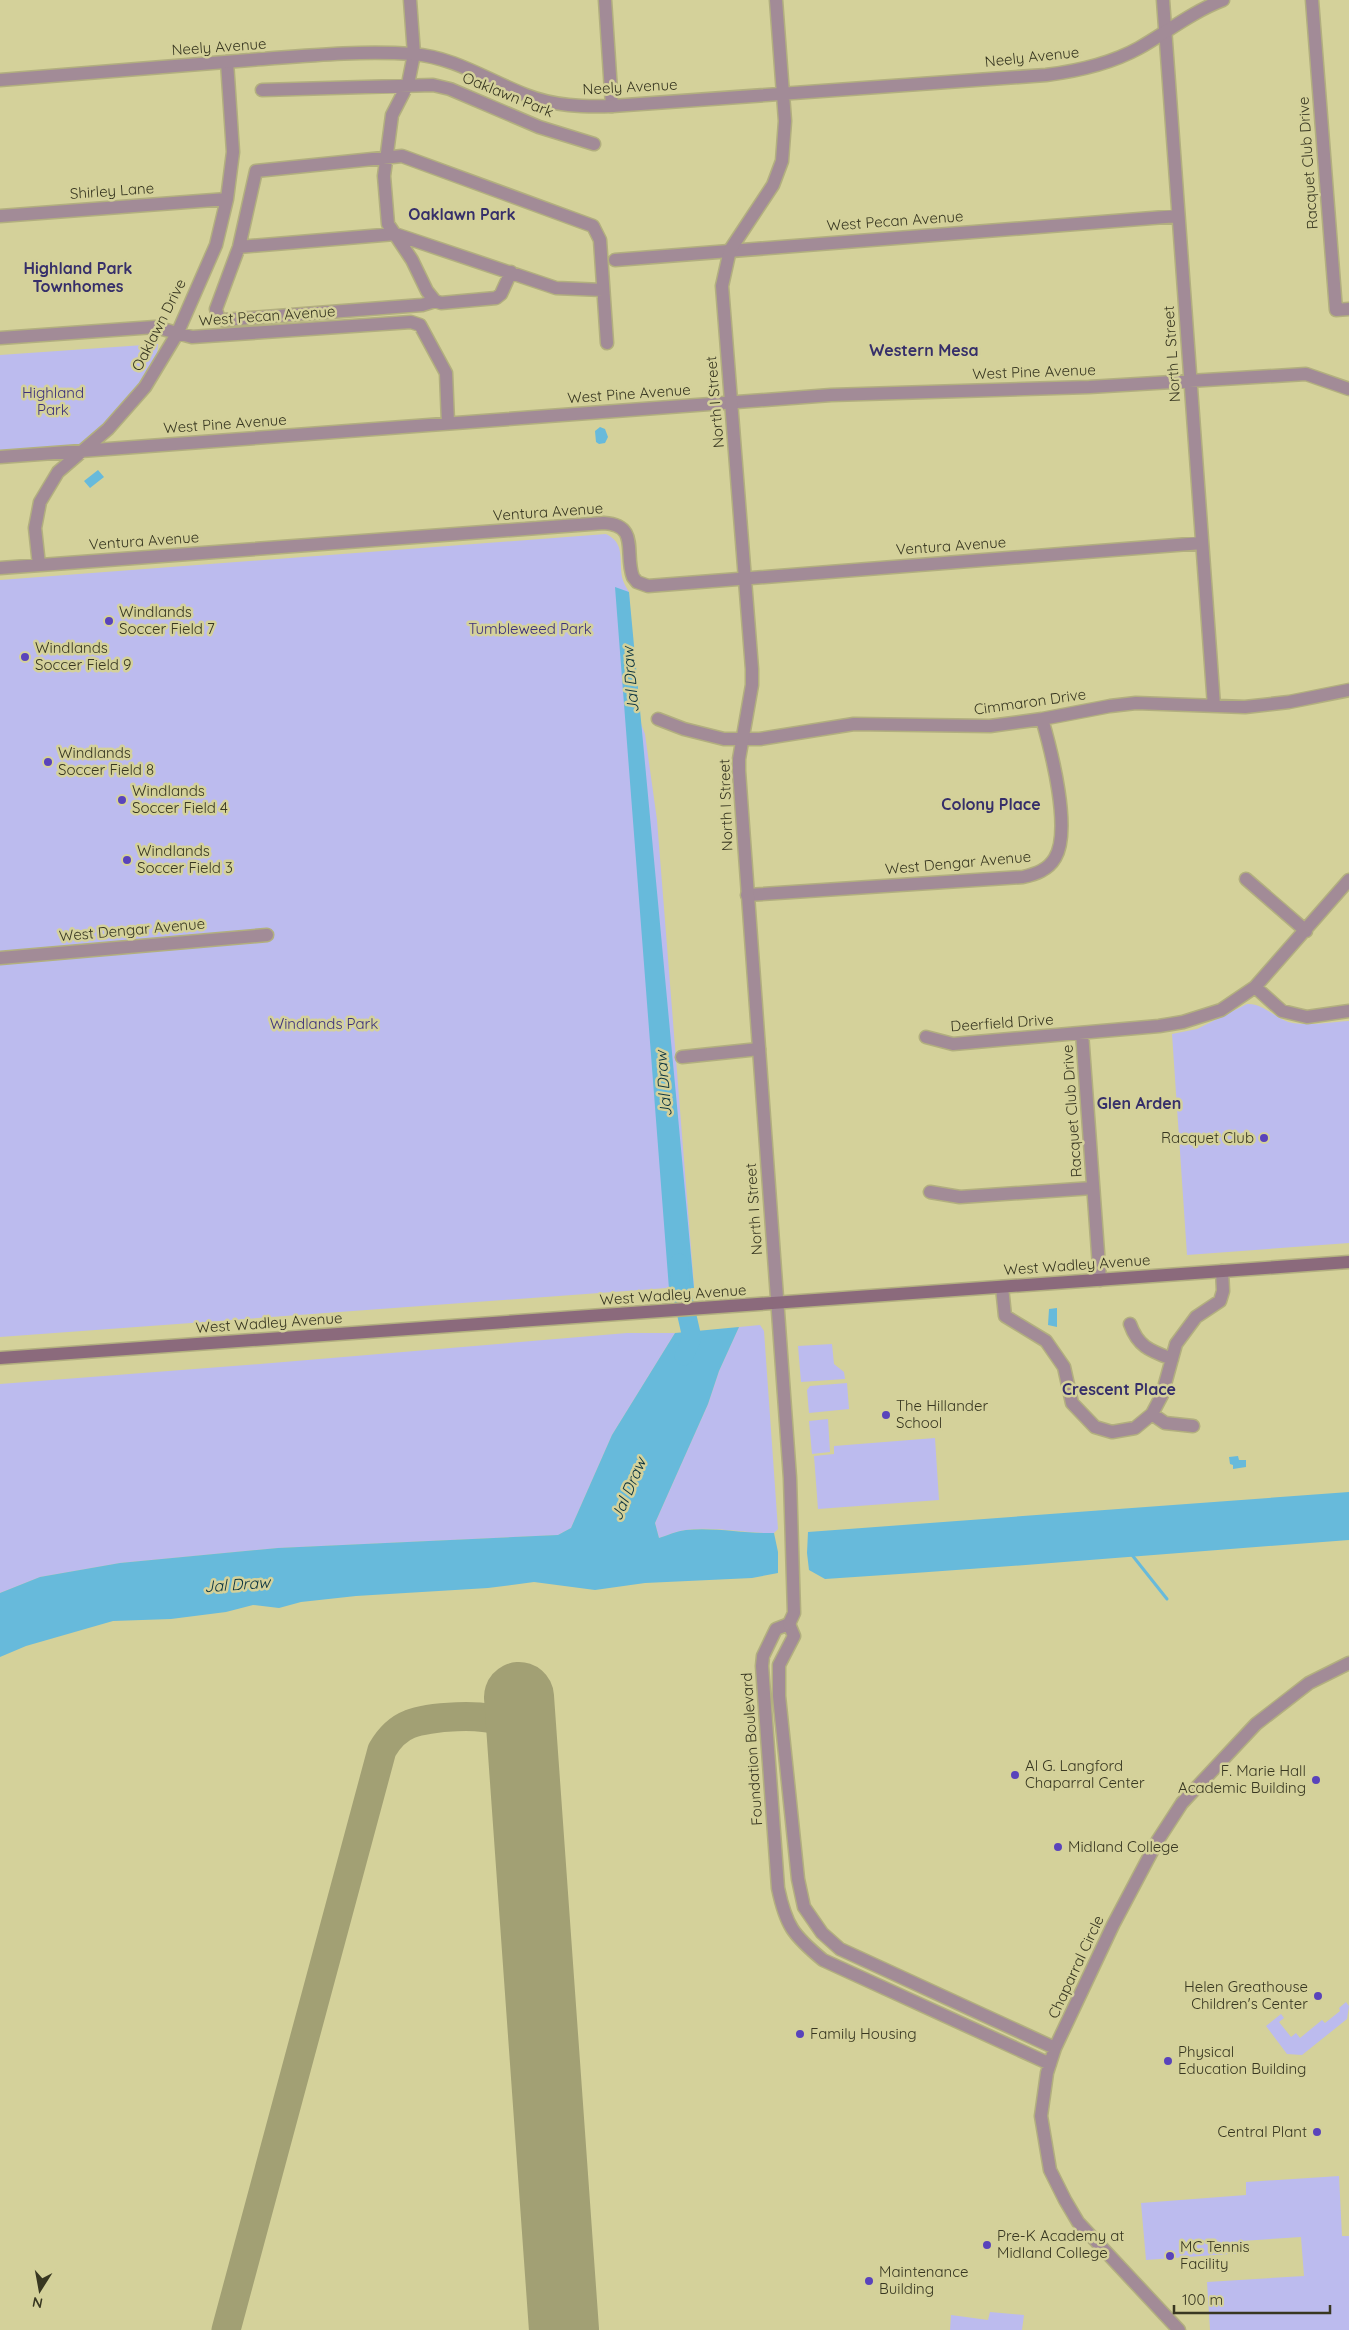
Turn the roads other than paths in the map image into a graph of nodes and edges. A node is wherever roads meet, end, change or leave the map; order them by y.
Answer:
1 (410, 0) edge
2 (604, 0) edge
3 (776, 0) edge
4 (1163, 0) edge
5 (1223, 0) edge
6 (1312, 0) edge
7 (1166, 31) junction
8 (414, 54) junction
9 (228, 62) junction
10 (0, 80) edge
11 (408, 84) junction
12 (262, 90) dead end
13 (783, 94) junction
14 (612, 106) junction
15 (594, 144) dead end
16 (386, 159) junction
17 (227, 199) junction
18 (0, 216) edge
19 (1178, 216) junction
20 (395, 234) junction
21 (239, 247) junction
22 (730, 250) junction
23 (615, 260) dead end
24 (511, 272) junction
25 (603, 290) junction
26 (435, 301) junction
27 (1349, 309) edge
28 (177, 334) junction
29 (0, 338) edge
30 (607, 343) dead end
31 (1190, 381) junction
32 (1349, 388) edge
33 (732, 403) junction
34 (448, 423) junction
35 (82, 451) junction
36 (0, 457) edge
37 (1202, 543) junction
38 (39, 565) junction
39 (0, 568) edge
40 (745, 578) junction
41 (1349, 690) edge
42 (1214, 706) junction
43 (658, 719) dead end
44 (1042, 719) junction
45 (743, 739) junction
46 (1246, 879) dead end
47 (1349, 880) edge
48 (747, 895) junction
49 (1306, 931) junction
50 (267, 936) dead end
51 (0, 958) edge
52 (1255, 987) junction
53 (1349, 1010) edge
54 (1082, 1033) junction
55 (926, 1038) dead end
56 (759, 1049) junction
57 (682, 1056) dead end
58 (1093, 1188) junction
59 (930, 1192) dead end
60 (1349, 1262) edge
61 (1222, 1271) junction
62 (1100, 1280) junction
63 (1002, 1286) junction
64 (777, 1304) junction
65 (1130, 1324) dead end
66 (0, 1358) edge
67 (1172, 1359) junction
68 (1152, 1414) junction
69 (1193, 1426) dead end
70 (789, 1624) junction
71 (1349, 1663) edge
72 (772, 1803) junction
73 (790, 1803) junction
74 (1055, 2048) junction
75 (1050, 2064) junction
76 (1179, 2330) edge

1 - 8 street
2 - 14 street
3 - 13 street, North I Street
4 - 7 street, North L Street
5 - 7 street, Neely Avenue
6 - 27 street, Racquet Club Drive
7 - 13 street, Neely Avenue
7 - 19 street, North L Street
8 - 9 street, Neely Avenue
8 - 11 street
8 - 14 street, Neely Avenue
9 - 10 street, Neely Avenue
9 - 17 street, Oaklawn Drive
11 - 12 street, Oaklawn Park
11 - 15 street, Oaklawn Park
11 - 16 street
13 - 14 street, Neely Avenue
13 - 22 street, North I Street
16 - 20 street
16 - 21 street
16 - 25 street
17 - 18 street, Shirley Lane
17 - 28 street, Oaklawn Drive
19 - 22 street, West Pecan Avenue
19 - 31 street, North L Street
20 - 21 street
20 - 24 street
20 - 26 street
21 - 26 street
22 - 23 street, West Pecan Avenue
22 - 33 street, North I Street
24 - 25 street
24 - 26 street
25 - 30 street
28 - 29 street, West Pecan Avenue
28 - 34 street, West Pecan Avenue
28 - 35 street, Oaklawn Drive
31 - 32 street, West Pine Avenue
31 - 33 street, West Pine Avenue
31 - 37 street, North L Street
33 - 34 street, West Pine Avenue
33 - 40 street, North I Street
34 - 35 street, West Pine Avenue
35 - 36 street, West Pine Avenue
35 - 38 street, Oaklawn Drive
37 - 40 street, Ventura Avenue
37 - 42 street, North L Street
38 - 39 street, Ventura Avenue
38 - 40 street, Ventura Avenue
40 - 45 street, North I Street
41 - 42 street, Cimmaron Drive
42 - 44 street, Cimmaron Drive
43 - 45 street, Cimmaron Drive
44 - 45 street, Cimmaron Drive
44 - 48 street, West Dengar Avenue
45 - 48 street, North I Street
46 - 49 street
47 - 49 street, Racquet Club Drive
48 - 56 street, North I Street
49 - 52 street, Racquet Club Drive
50 - 51 street, West Dengar Avenue
52 - 53 street
52 - 54 street, Racquet Club Drive
54 - 55 street, Deerfield Drive
54 - 58 street, Racquet Club Drive
56 - 57 street
56 - 64 street, North I Street
58 - 59 street
58 - 62 street, Racquet Club Drive
60 - 61 main road, West Wadley Avenue
61 - 62 main road, West Wadley Avenue
61 - 67 street
62 - 63 main road, West Wadley Avenue
63 - 64 main road, West Wadley Avenue
63 - 68 street
64 - 66 main road, West Wadley Avenue
64 - 70 street, North I Street
65 - 67 street
67 - 68 street
68 - 69 street
70 - 72 street, Foundation Boulevard
70 - 73 street, Foundation Boulevard
71 - 74 street, Chaparral Circle
72 - 73 street
72 - 75 street, Foundation Boulevard
73 - 74 street, Foundation Boulevard
74 - 75 street, Chaparral Circle
75 - 76 street, Chaparral Circle

